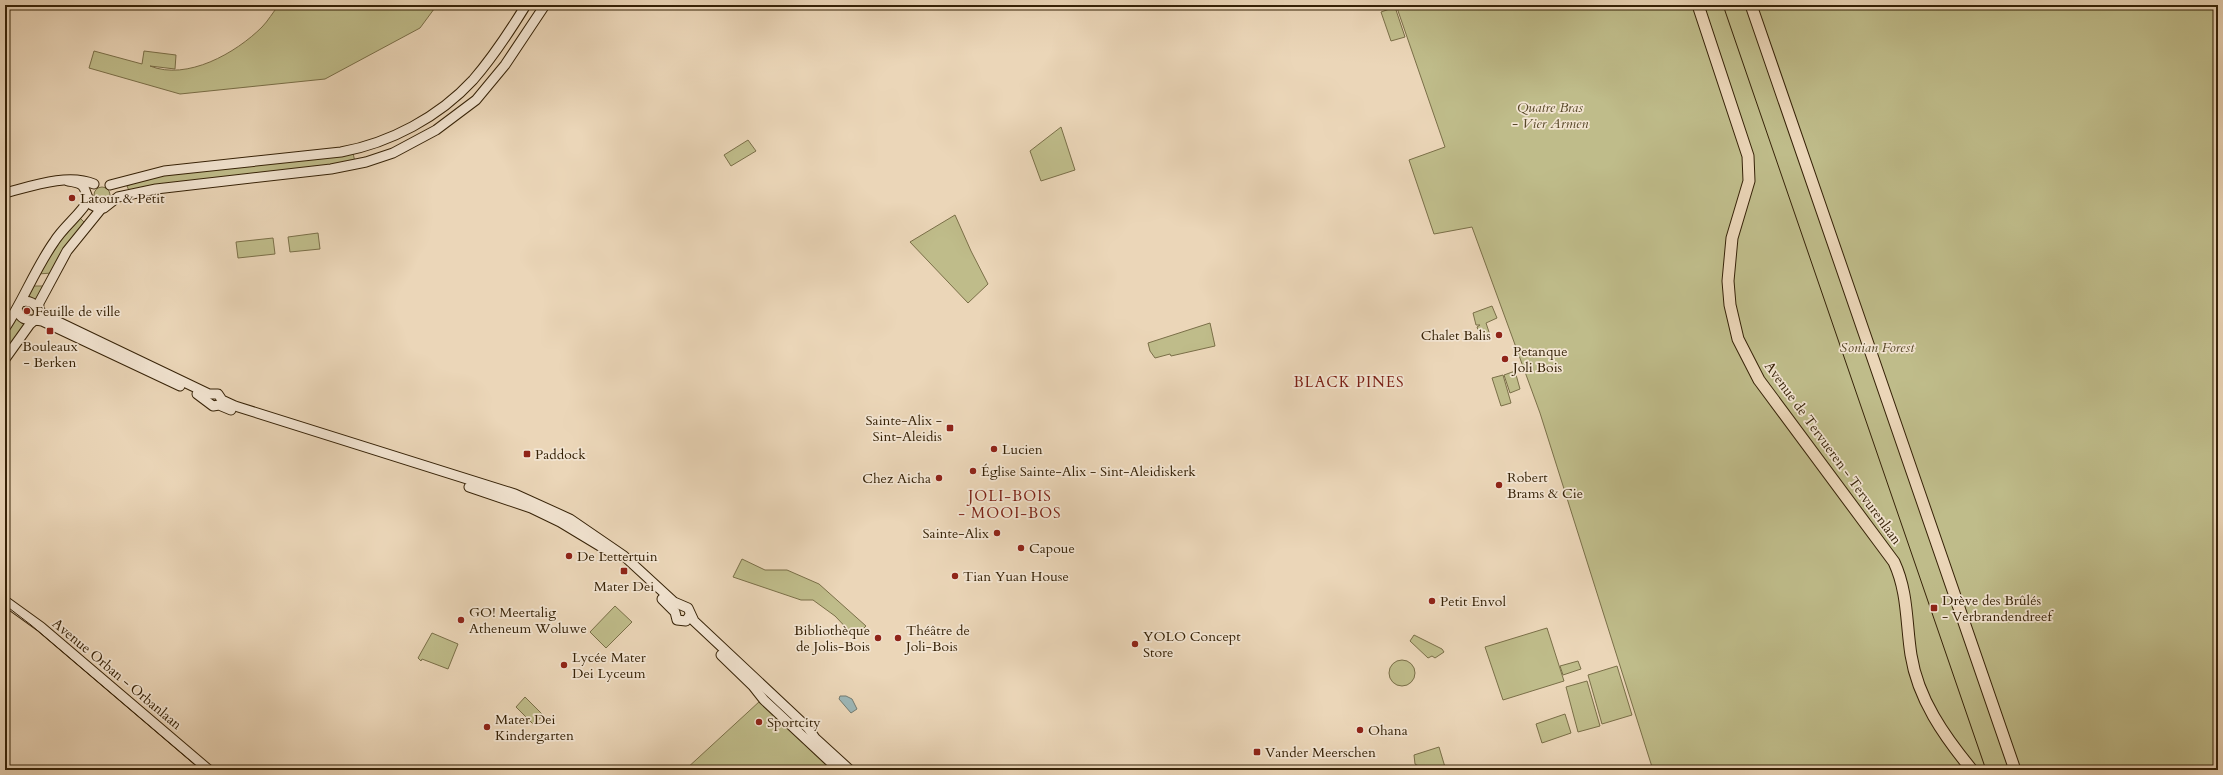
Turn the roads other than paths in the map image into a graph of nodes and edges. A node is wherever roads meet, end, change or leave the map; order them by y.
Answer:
1 (526, 5) edge
2 (545, 5) edge
3 (1698, 5) edge
4 (1751, 5) edge
5 (518, 17) junction
6 (531, 27) junction
7 (68, 181) junction
8 (94, 184) junction
9 (110, 185) junction
10 (5, 193) edge
11 (88, 196) junction
12 (114, 200) junction
13 (101, 209) junction
14 (19, 306) junction
15 (39, 309) junction
16 (35, 320) junction
17 (5, 328) edge
18 (5, 359) edge
19 (210, 398) junction
20 (5, 601) edge
21 (678, 609) junction
22 (688, 618) junction
23 (209, 770) edge
24 (839, 770) edge
25 (850, 770) edge
26 (1972, 770) edge
27 (2015, 770) edge

1 - 5 street
2 - 6 street
3 - 26 main road, Avenue de Tervueren - Tervurenlaan
4 - 27 main road
5 - 6 street
5 - 9 street
6 - 12 street
7 - 8 street
7 - 10 street
7 - 11 street
8 - 9 street
8 - 11 street
9 - 12 street
11 - 13 street
11 - 14 street
12 - 13 street
13 - 15 street
14 - 15 street
14 - 16 street
14 - 17 street
15 - 16 street
15 - 19 street
16 - 18 street
16 - 19 street
19 - 21 street
20 - 23 street, Avenue Orban - Orbanlaan
21 - 22 street
21 - 22 street
22 - 24 street
22 - 25 street

